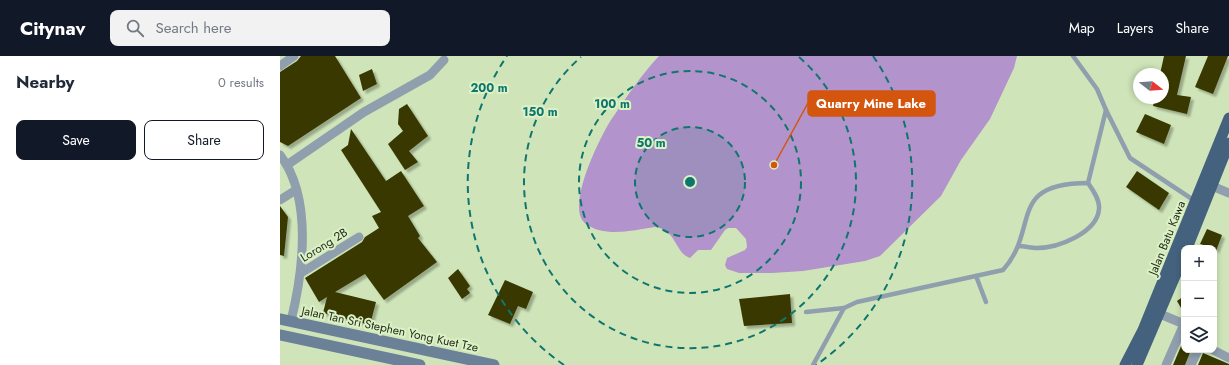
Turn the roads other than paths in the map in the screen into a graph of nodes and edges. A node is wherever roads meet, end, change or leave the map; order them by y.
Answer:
1 (1073, 56) edge
2 (444, 60) dead end
3 (1106, 110) junction
4 (1229, 118) edge
5 (1229, 143) edge
6 (280, 155) edge
7 (287, 165) junction
8 (1088, 183) junction
9 (1212, 186) junction
10 (296, 190) junction
11 (1229, 193) edge
12 (280, 200) edge
13 (1195, 201) junction
14 (359, 237) dead end
15 (1188, 245) edge
16 (1018, 246) junction
17 (1181, 262) edge
18 (301, 273) junction
19 (976, 276) junction
20 (986, 302) dead end
21 (844, 308) junction
22 (806, 312) dead end
23 (1160, 314) junction
24 (280, 319) edge
25 (291, 321) junction
26 (1181, 323) edge
27 (1181, 331) edge
28 (280, 335) edge
29 (309, 341) junction
30 (1217, 352) edge
31 (1197, 353) edge
32 (1229, 358) edge
33 (420, 365) edge
34 (494, 365) edge
35 (813, 365) edge
36 (1124, 365) edge
37 (1137, 365) edge
38 (1166, 365) edge
39 (1191, 365) edge

1 - 3 lane
2 - 7 street
3 - 8 lane
3 - 13 lane
4 - 13 highway, Jalan Batu Kawa
5 - 9 highway, Jalan Batu Kawa
6 - 7 street
7 - 10 street
8 - 16 lane
8 - 16 lane
9 - 11 street
9 - 15 highway, Jalan Batu Kawa
10 - 12 street
10 - 18 street
13 - 36 highway, Jalan Batu Kawa
14 - 18 street, Lorong 2B
16 - 19 lane
17 - 23 highway, Jalan Batu Kawa
18 - 25 street
19 - 20 lane
19 - 21 lane
21 - 22 lane
21 - 35 lane
23 - 26 street
23 - 37 highway, Jalan Batu Kawa
24 - 25 main road, Jalan Tan Sri Stephen Yong Kuet Tze
25 - 29 main road
25 - 34 main road, Jalan Tan Sri Stephen Yong Kuet Tze
27 - 38 street
28 - 29 main road
29 - 33 main road
30 - 32 street
31 - 39 street

